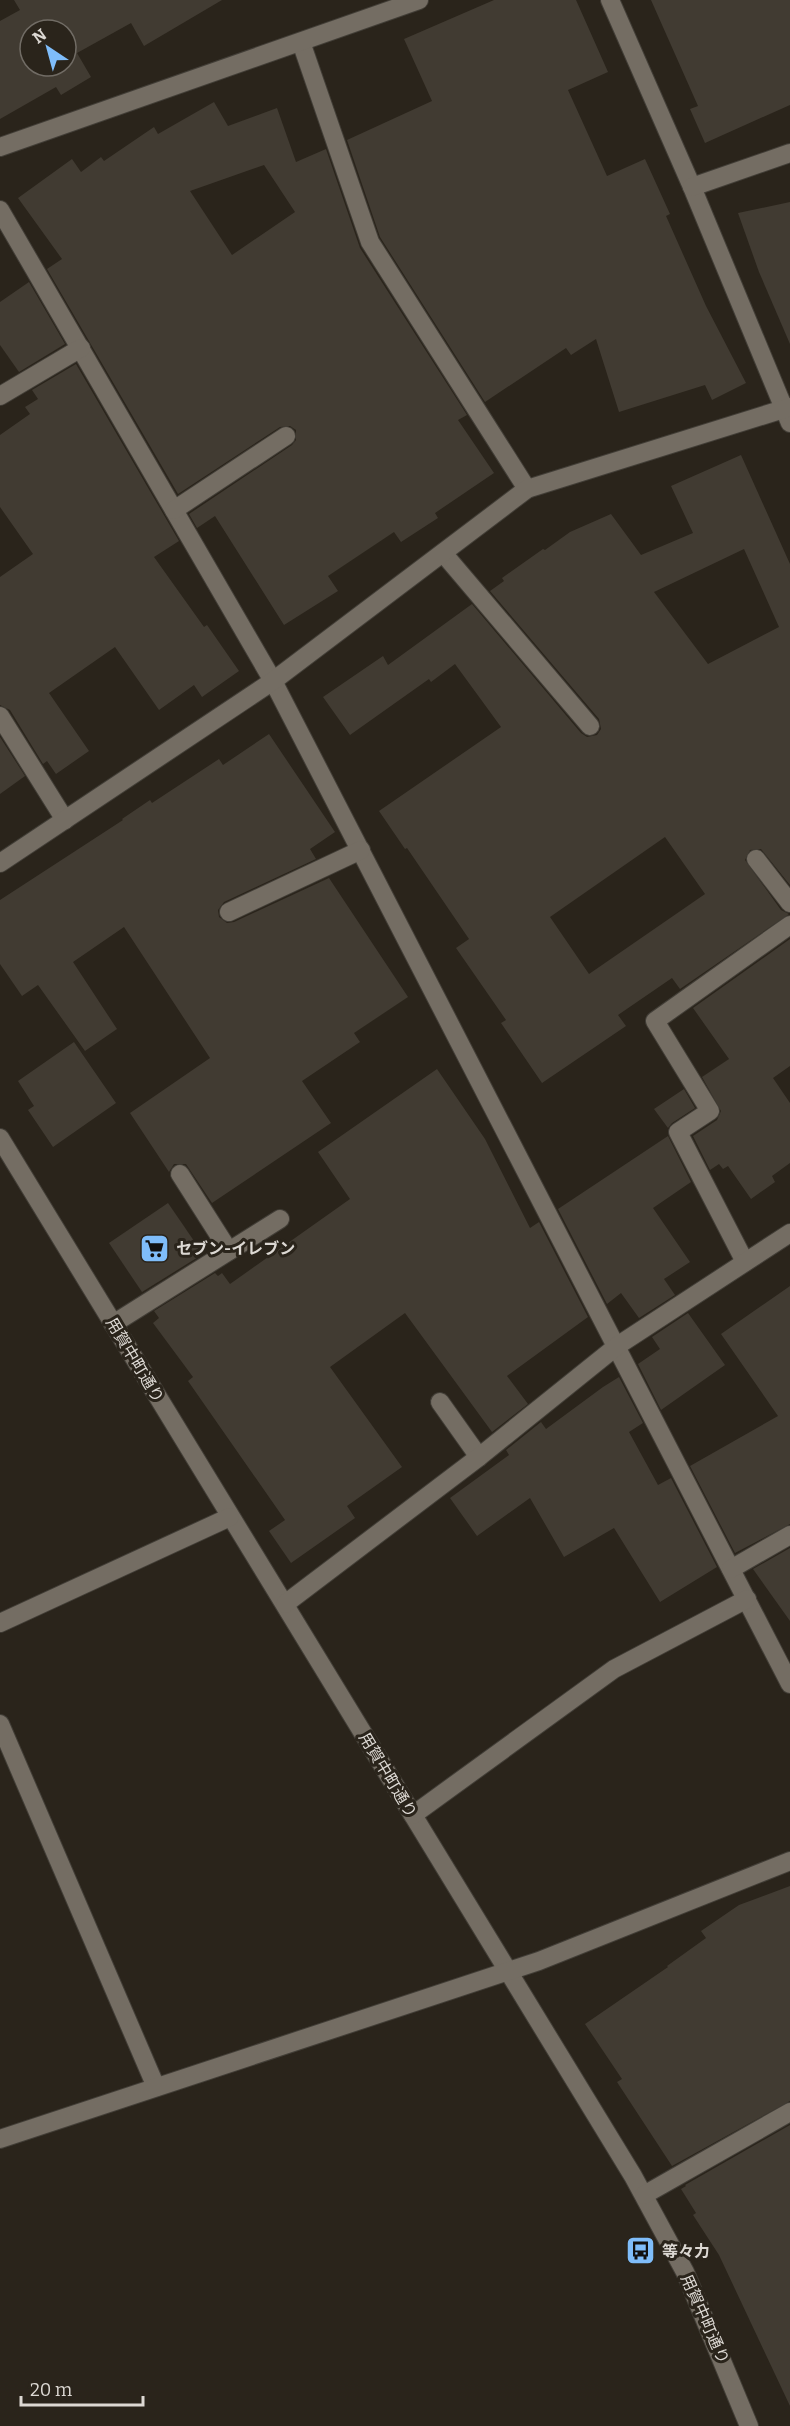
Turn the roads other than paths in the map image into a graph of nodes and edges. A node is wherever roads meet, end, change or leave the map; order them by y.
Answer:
1 (419, 0) edge
2 (610, 0) edge
3 (383, 6) edge
4 (300, 42) junction
5 (0, 147) edge
6 (790, 153) edge
7 (692, 187) junction
8 (0, 210) edge
9 (81, 348) junction
10 (0, 396) edge
11 (788, 413) edge
12 (285, 436) dead end
13 (527, 489) junction
14 (174, 510) junction
15 (443, 553) junction
16 (273, 681) junction
17 (0, 716) edge
18 (590, 726) dead end
19 (65, 820) junction
20 (361, 850) junction
21 (756, 860) dead end
22 (0, 863) edge
23 (790, 903) edge
24 (229, 912) dead end
25 (790, 925) edge
26 (0, 1137) edge
27 (180, 1174) dead end
28 (280, 1219) dead end
29 (790, 1233) edge
30 (229, 1251) junction
31 (745, 1262) junction
32 (113, 1324) junction
33 (617, 1346) junction
34 (440, 1402) dead end
35 (479, 1457) junction
36 (230, 1517) junction
37 (790, 1535) edge
38 (731, 1569) junction
39 (747, 1599) junction
40 (285, 1604) junction
41 (0, 1623) edge
42 (790, 1684) edge
43 (0, 1724) edge
44 (413, 1815) junction
45 (790, 1861) edge
46 (508, 1970) junction
47 (156, 2087) junction
48 (790, 2112) edge
49 (0, 2139) edge
50 (644, 2195) junction
51 (749, 2426) edge

1 - 3 street
2 - 7 street
3 - 4 street
4 - 5 street
4 - 13 street
6 - 7 street
7 - 11 street
8 - 9 street
9 - 10 street
9 - 14 street
11 - 13 street
12 - 14 street
13 - 15 street
14 - 16 street
15 - 16 street
15 - 18 street
16 - 19 street
16 - 20 street
17 - 19 street
19 - 22 street
20 - 24 street
20 - 33 street
21 - 23 street
25 - 31 street
26 - 32 street, 用賀中町通り
27 - 30 street
28 - 30 street
29 - 31 street
30 - 32 street
31 - 33 street
32 - 36 street, 用賀中町通り
33 - 35 street
33 - 38 street
34 - 35 street
35 - 40 street
36 - 40 street, 用賀中町通り
36 - 41 street
37 - 38 street
38 - 39 street
39 - 42 street
39 - 44 street
40 - 44 street, 用賀中町通り
43 - 47 street
44 - 46 street, 用賀中町通り
45 - 46 street
46 - 47 street
46 - 50 street, 用賀中町通り
47 - 49 street
48 - 50 street
50 - 51 street, 用賀中町通り

